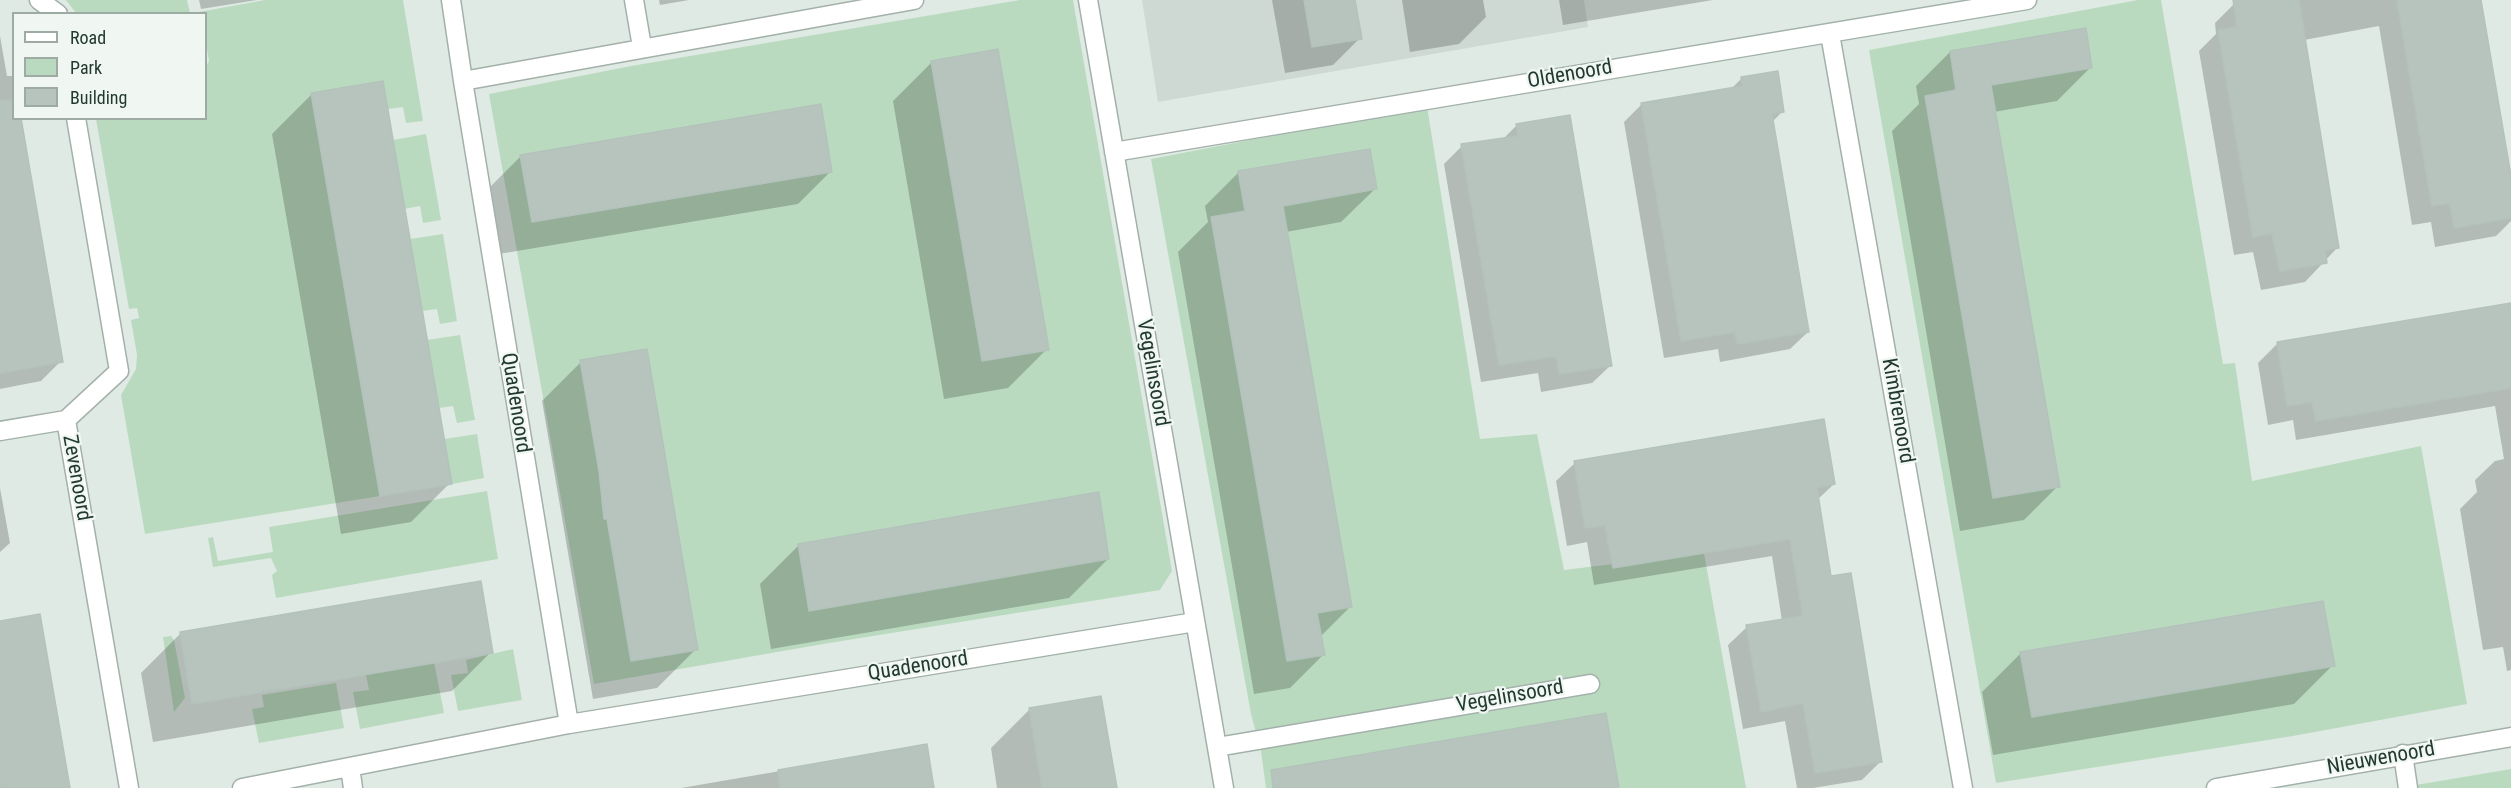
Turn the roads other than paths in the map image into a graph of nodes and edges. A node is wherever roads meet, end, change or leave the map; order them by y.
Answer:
1 (39, 0) edge
2 (451, 0) edge
3 (634, 0) edge
4 (914, 0) edge
5 (1088, 0) edge
6 (2027, 0) edge
7 (55, 12) edge
8 (1830, 34) junction
9 (642, 47) junction
10 (463, 81) junction
11 (76, 120) edge
12 (1114, 152) junction
13 (66, 420) junction
14 (0, 431) edge
15 (1195, 621) junction
16 (1590, 684) dead end
17 (569, 724) junction
18 (2511, 737) edge
19 (1217, 747) junction
20 (2403, 754) junction
21 (350, 767) junction
22 (129, 788) edge
23 (242, 788) edge
24 (353, 788) edge
25 (1224, 788) edge
26 (1963, 788) edge
27 (2219, 788) edge
28 (2408, 788) edge

1 - 7 street
2 - 10 street, Quadenoord
3 - 9 street
4 - 9 street
5 - 12 street, Vegelinsoord
6 - 8 street, Oldenoord
8 - 12 street, Oldenoord
8 - 26 street, Kimbrenoord
9 - 10 street
10 - 17 street, Quadenoord
11 - 13 street, Zevenoord
12 - 15 street, Vegelinsoord
13 - 14 street
13 - 22 street, Zevenoord
15 - 17 street, Quadenoord
15 - 19 street, Vegelinsoord
16 - 19 street, Vegelinsoord
17 - 21 street, Quadenoord
18 - 20 street, Nieuwenoord
19 - 25 street, Vegelinsoord
20 - 27 street, Nieuwenoord
20 - 28 street
21 - 23 street, Quadenoord
21 - 24 street

